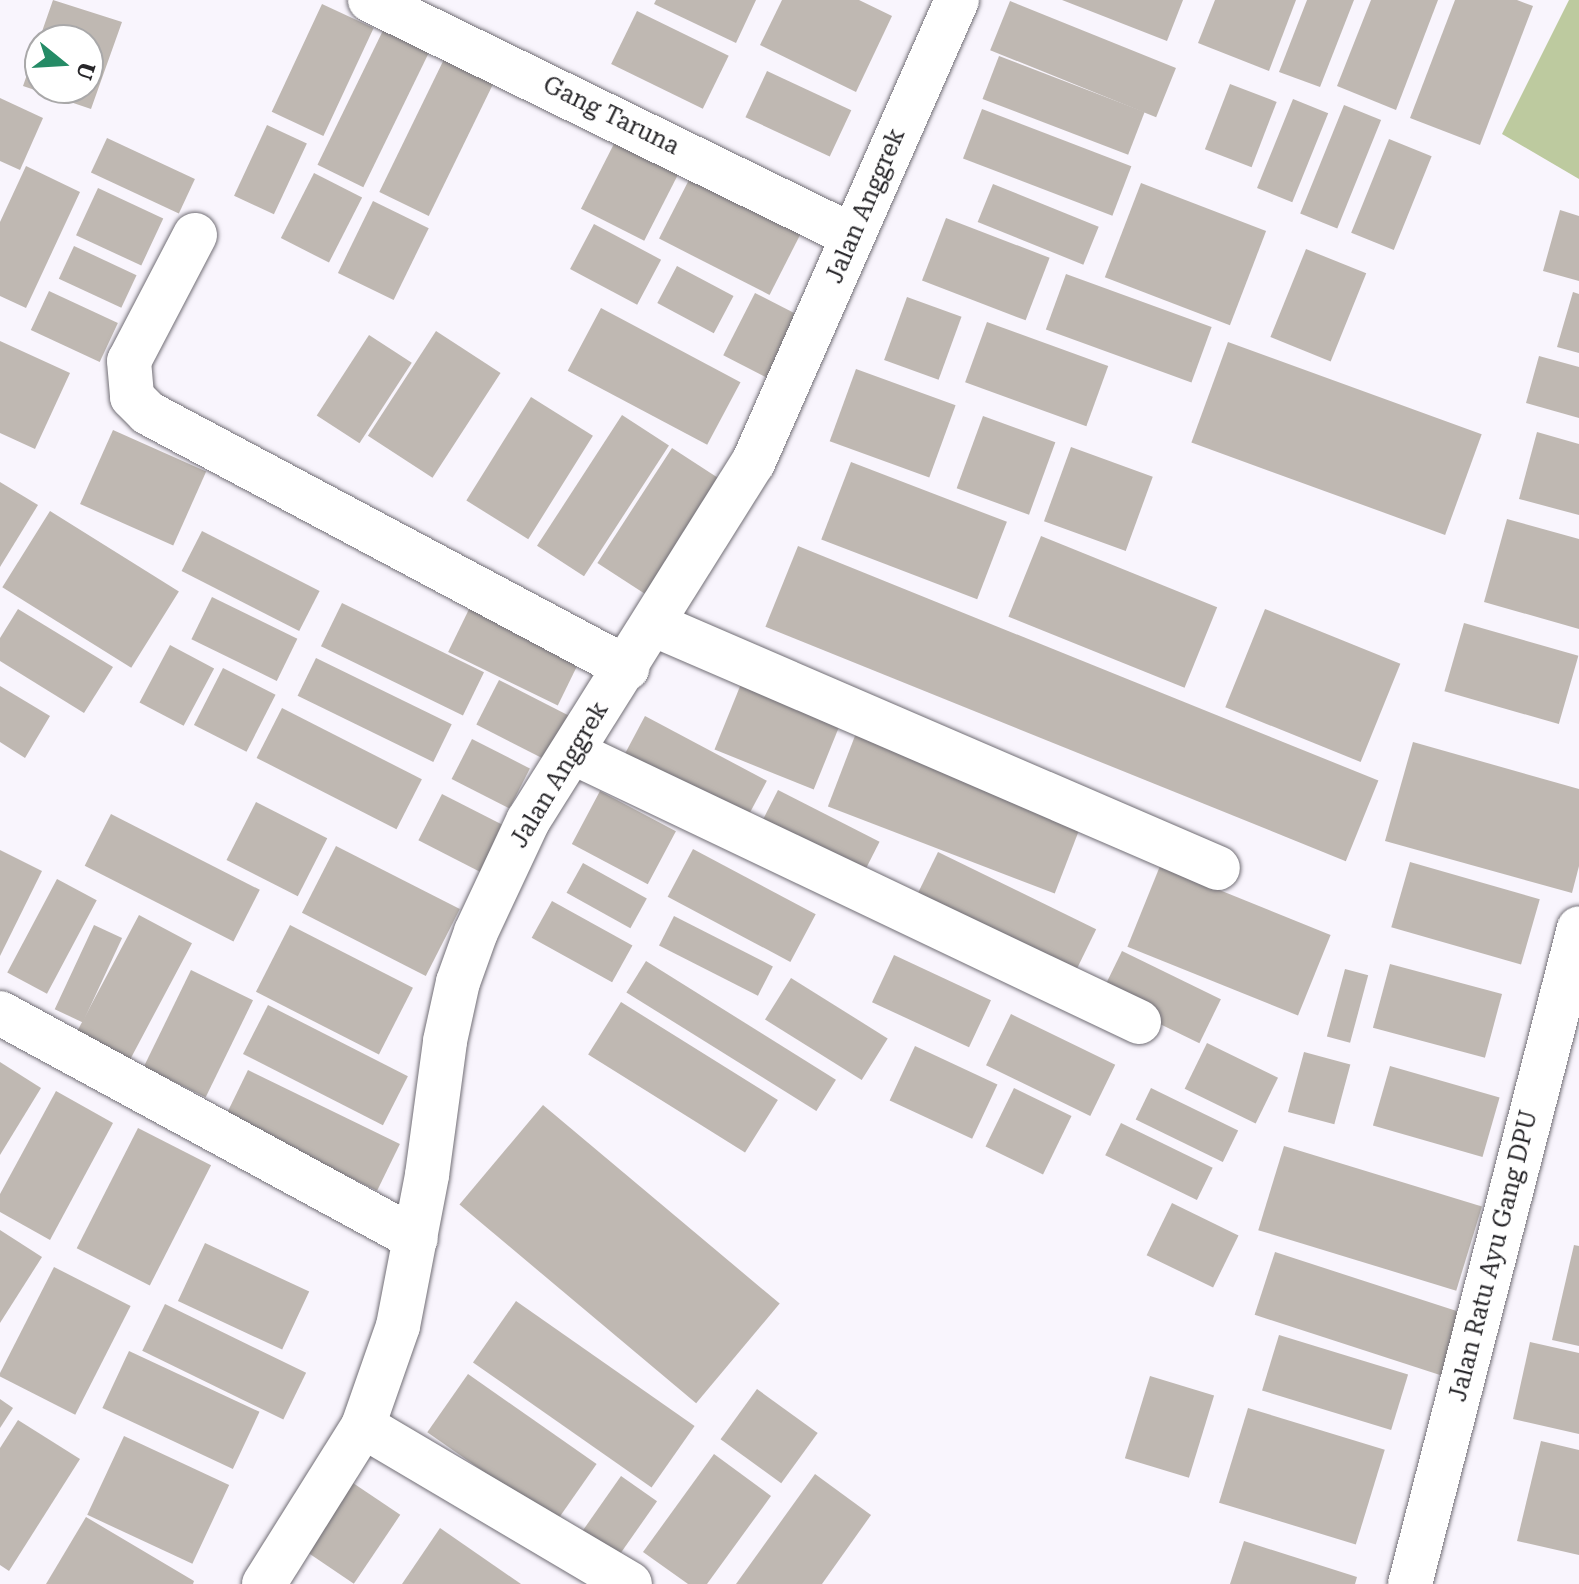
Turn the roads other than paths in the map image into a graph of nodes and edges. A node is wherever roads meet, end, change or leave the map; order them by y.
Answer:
1 (370, 0) edge
2 (957, 0) edge
3 (195, 235) dead end
4 (851, 235) junction
5 (655, 625) junction
6 (627, 668) junction
7 (572, 752) junction
8 (1218, 868) dead end
9 (1579, 928) edge
10 (0, 1013) edge
11 (1139, 1022) dead end
12 (416, 1239) junction
13 (363, 1426) junction
14 (264, 1584) edge
15 (630, 1584) edge
16 (1410, 1584) edge

1 - 4 street, Gang Taruna
2 - 4 street, Jalan Anggrek
3 - 6 street
4 - 5 street, Jalan Anggrek
5 - 6 street, Jalan Anggrek
5 - 8 street
6 - 7 street, Jalan Anggrek
7 - 11 street
7 - 12 street, Jalan Anggrek
9 - 16 street, Jalan Ratu Ayu Gang DPU
10 - 12 street
12 - 13 street, Jalan Anggrek
13 - 14 street, Jalan Anggrek
13 - 15 street

